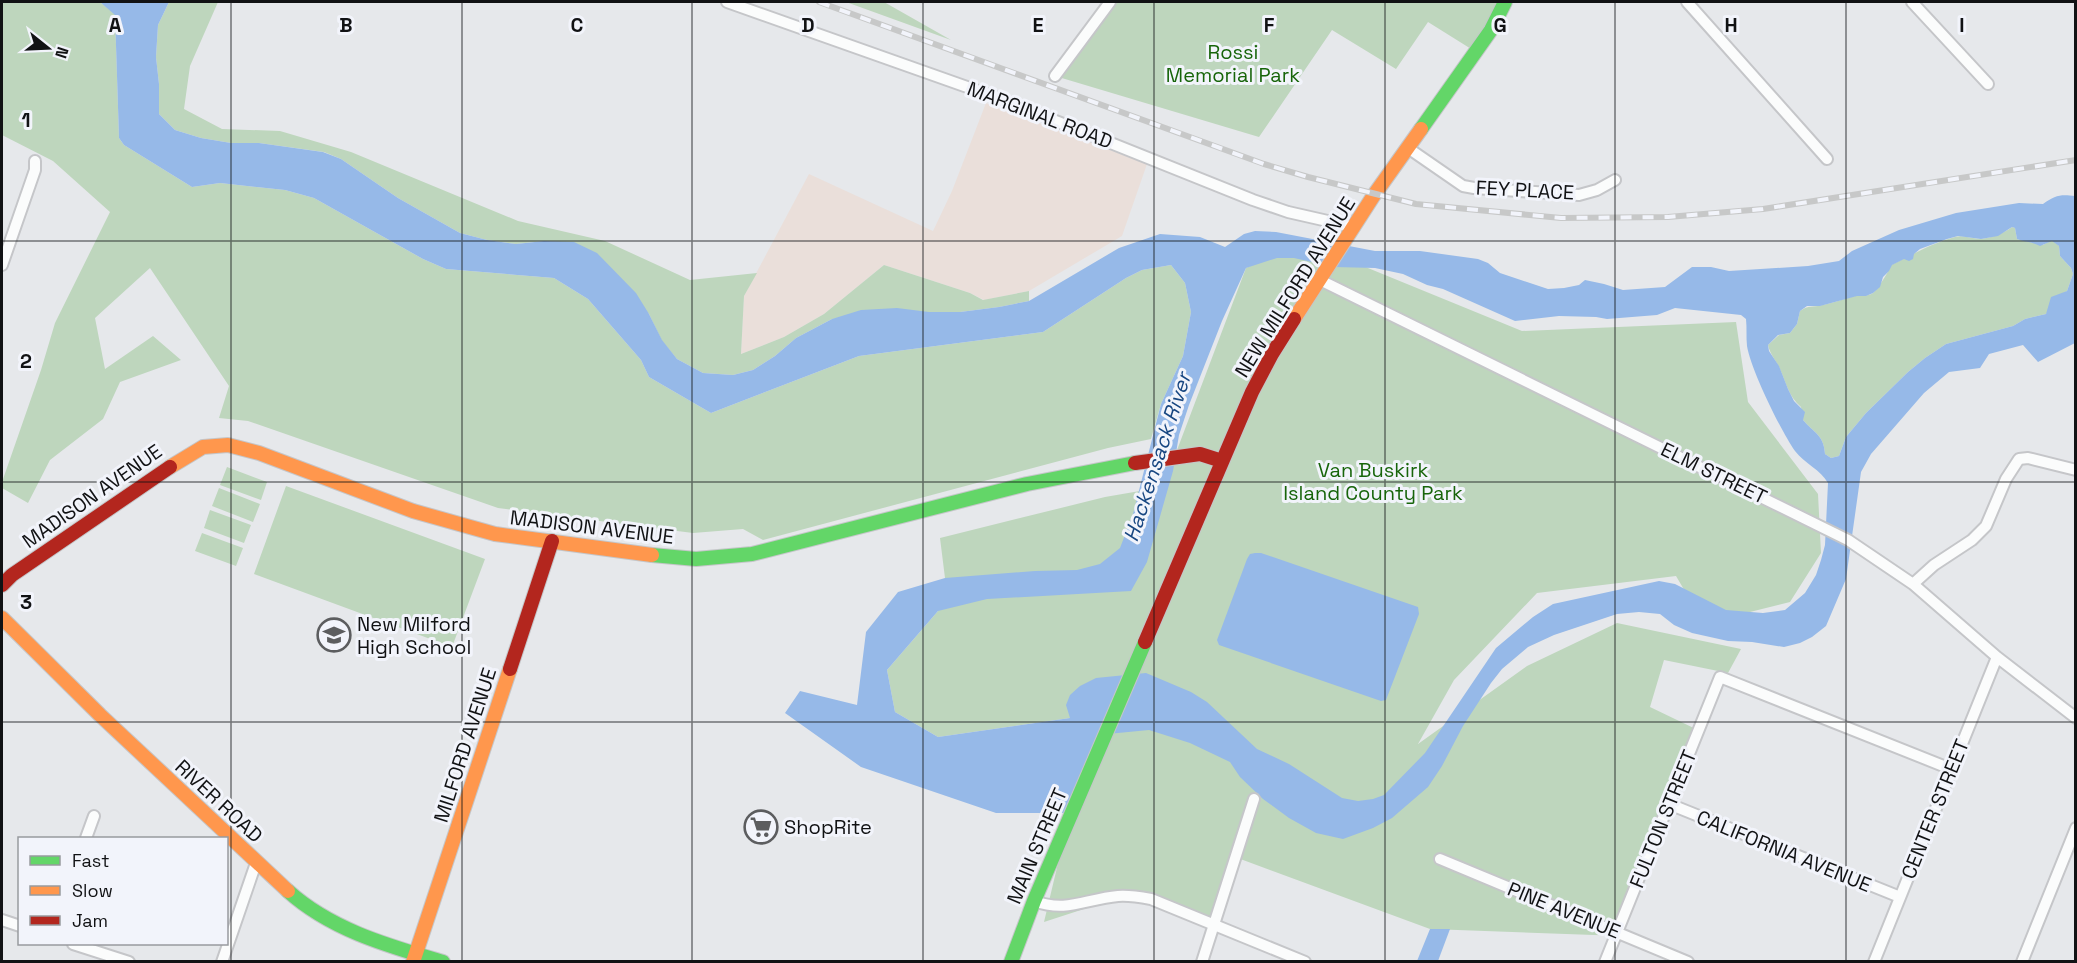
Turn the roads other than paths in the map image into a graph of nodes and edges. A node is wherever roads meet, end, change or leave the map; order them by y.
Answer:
1 (727, 2) edge
2 (1110, 2) edge
3 (1505, 2) edge
4 (1513, 2) edge
5 (1687, 2) edge
6 (1912, 2) edge
7 (1491, 30) junction
8 (1055, 76) dead end
9 (1988, 84) dead end
10 (1408, 148) junction
11 (1827, 159) dead end
12 (35, 161) dead end
13 (1615, 180) dead end
14 (1354, 227) junction
15 (2, 264) edge
16 (1320, 280) junction
17 (1222, 461) junction
18 (2076, 470) edge
19 (552, 541) junction
20 (1913, 584) junction
21 (2, 585) edge
22 (2, 618) edge
23 (1997, 657) junction
24 (2076, 718) edge
25 (1100, 746) joint
26 (1952, 769) junction
27 (1254, 799) dead end
28 (1669, 804) junction
29 (94, 816) dead end
30 (2076, 828) edge
31 (86, 837) edge
32 (1440, 859) dead end
33 (256, 863) junction
34 (1900, 897) junction
35 (1034, 901) junction
36 (2, 920) edge
37 (1214, 924) junction
38 (18, 925) edge
39 (1617, 932) junction
40 (76, 945) edge
41 (228, 945) edge
42 (228, 945) edge
43 (415, 957) edge
44 (129, 962) edge
45 (222, 962) edge
46 (442, 962) edge
47 (1011, 962) edge
48 (1202, 962) edge
49 (1305, 962) edge
50 (1605, 962) edge
51 (1688, 962) edge
52 (1874, 962) edge
53 (2022, 962) edge

1 - 14 street, MARGINAL ROAD
2 - 8 street
3 - 7 main road, NEW MILFORD AVENUE
4 - 7 main road
5 - 11 street
6 - 9 street
7 - 10 main road, NEW MILFORD AVENUE
10 - 13 street, FEY PLACE
10 - 14 main road, NEW MILFORD AVENUE
12 - 15 street
14 - 16 main road, NEW MILFORD AVENUE
16 - 17 main road, NEW MILFORD AVENUE
16 - 20 street, ELM STREET
17 - 19 main road, MADISON AVENUE
17 - 25 main road, NEW MILFORD AVENUE
18 - 20 street
19 - 21 main road, MADISON AVENUE
19 - 43 main road, MILFORD AVENUE
20 - 23 street, ELM STREET
22 - 33 main road, RIVER ROAD
23 - 24 street, ELM STREET
23 - 26 street, CENTER STREET
25 - 35 main road, MAIN STREET
26 - 28 street, FULTON STREET
26 - 34 street, CENTER STREET
27 - 37 street
28 - 34 street, CALIFORNIA AVENUE
28 - 39 street, FULTON STREET
29 - 31 street
30 - 53 street
32 - 39 street, PINE AVENUE
33 - 41 street
33 - 43 main road, RIVER ROAD
34 - 52 street, CENTER STREET
35 - 37 street
35 - 47 main road, MAIN STREET
36 - 38 street
37 - 48 street
37 - 49 street
39 - 50 street, FULTON STREET
39 - 51 street, PINE AVENUE
40 - 44 street
42 - 45 street
43 - 46 main road, RIVER ROAD

